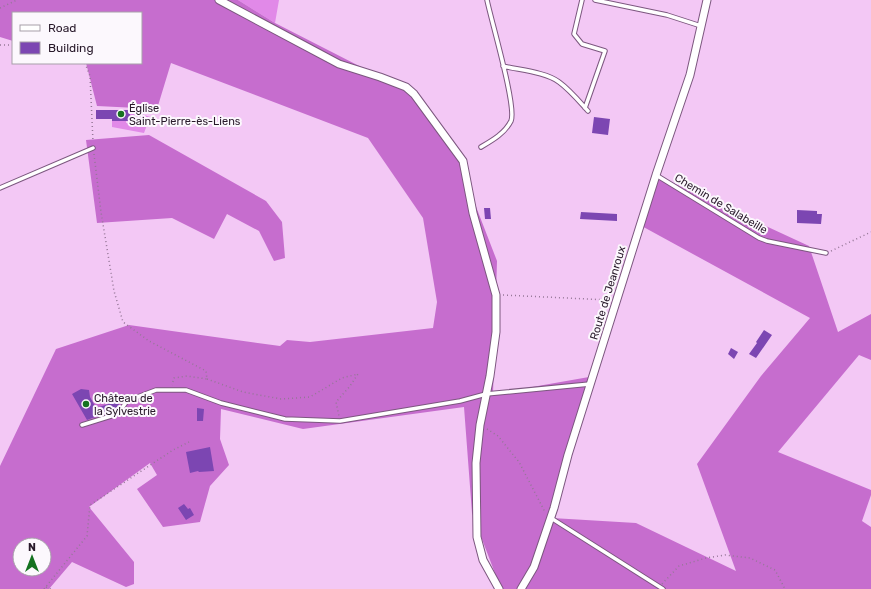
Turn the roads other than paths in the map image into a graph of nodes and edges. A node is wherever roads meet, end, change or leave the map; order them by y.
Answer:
1 (219, 0) edge
2 (487, 0) edge
3 (582, 0) edge
4 (595, 0) edge
5 (707, 0) edge
6 (701, 26) junction
7 (502, 66) junction
8 (481, 147) dead end
9 (93, 148) road end
10 (656, 175) junction
11 (0, 188) edge
12 (826, 253) road end
13 (590, 384) junction
14 (486, 394) junction
15 (82, 425) dead end
16 (551, 518) junction
17 (662, 588) edge
18 (499, 589) edge
19 (521, 589) edge

1 - 14 street
2 - 7 lane
3 - 7 lane
4 - 6 lane
5 - 6 street, Route de Jeanroux
6 - 10 street, Route de Jeanroux
7 - 8 lane
9 - 11 lane
10 - 12 lane, Chemin de Salabeille
10 - 13 street, Route de Jeanroux
13 - 14 lane
13 - 16 street, Route de Jeanroux
14 - 15 lane
14 - 18 street
16 - 17 lane
16 - 19 street, Route de Jeanroux

